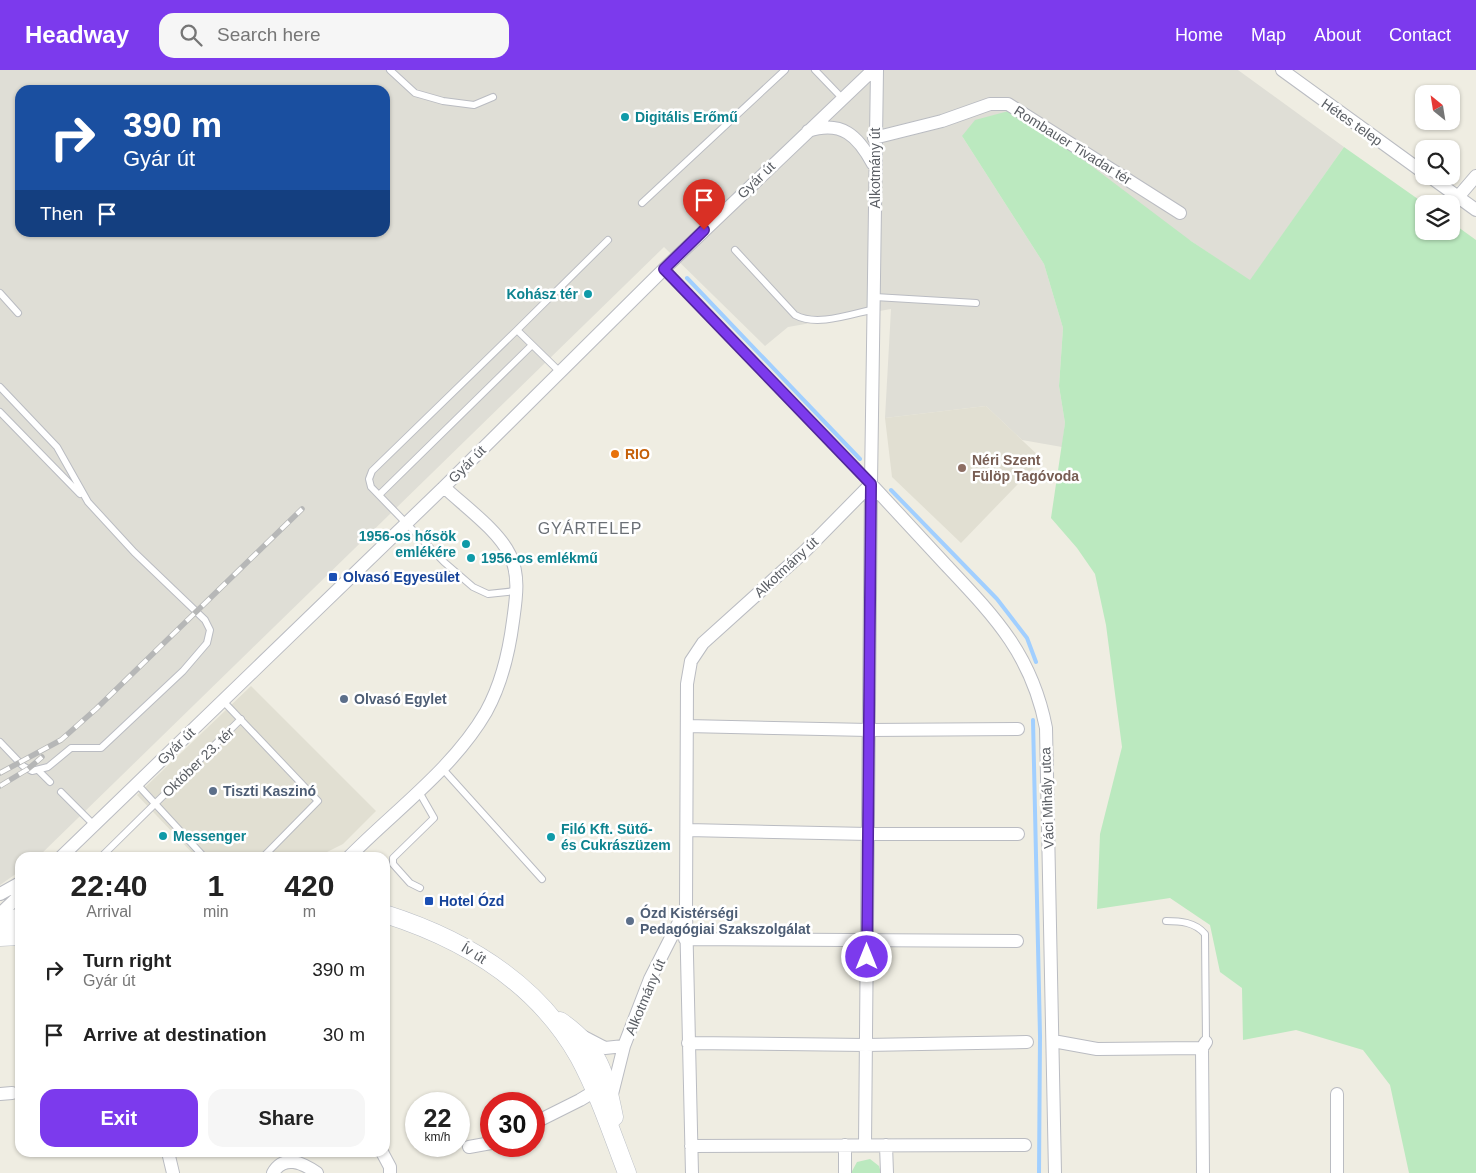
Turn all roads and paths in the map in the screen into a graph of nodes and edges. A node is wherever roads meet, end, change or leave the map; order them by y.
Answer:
1 (390, 70) edge
2 (785, 70) edge
3 (815, 70) edge
4 (873, 70) edge
5 (877, 70) edge
6 (1282, 70) edge
7 (493, 97) dead end
8 (842, 98) junction
9 (806, 132) junction
10 (874, 138) junction
11 (1415, 166) edge
12 (874, 168) junction
13 (1476, 176) edge
14 (1441, 185) edge
15 (1455, 195) edge
16 (1460, 195) edge
17 (1460, 198) edge
18 (642, 203) dead end
19 (1476, 210) edge
20 (1180, 213) dead end
21 (608, 240) dead end
22 (735, 250) dead end
23 (664, 269) junction
24 (0, 293) edge
25 (875, 303) junction
26 (976, 303) dead end
27 (18, 313) dead end
28 (517, 330) junction
29 (532, 345) junction
30 (560, 372) junction
31 (0, 387) edge
32 (0, 412) edge
33 (871, 484) junction
34 (444, 487) junction
35 (379, 495) junction
36 (88, 502) junction
37 (407, 523) junction
38 (518, 591) junction
39 (223, 700) junction
40 (241, 719) junction
41 (687, 726) junction
42 (1018, 729) dead end
43 (869, 730) junction
44 (0, 742) edge
45 (441, 767) junction
46 (39, 771) junction
47 (50, 782) dead end
48 (137, 784) junction
49 (418, 790) junction
50 (61, 792) dead end
51 (155, 804) junction
52 (94, 825) junction
53 (688, 830) junction
54 (868, 834) junction
55 (1018, 834) dead end
56 (66, 852) edge
57 (106, 852) edge
58 (199, 852) edge
59 (268, 852) edge
60 (352, 852) edge
61 (542, 879) dead end
62 (15, 886) edge
63 (420, 888) dead end
64 (0, 894) edge
65 (15, 900) edge
66 (686, 908) junction
67 (0, 914) edge
68 (390, 916) edge
69 (15, 918) edge
70 (0, 920) edge
71 (1166, 921) dead end
72 (15, 936) edge
73 (0, 937) edge
74 (685, 939) junction
75 (867, 939) junction
76 (1017, 942) dead end
77 (550, 1014) junction
78 (581, 1036) junction
79 (1053, 1041) junction
80 (1027, 1042) dead end
81 (688, 1043) junction
82 (866, 1045) junction
83 (1204, 1045) junction
84 (624, 1046) junction
85 (604, 1085) junction
86 (1337, 1094) dead end
87 (545, 1118) edge
88 (845, 1145) junction
89 (865, 1145) junction
90 (886, 1145) junction
91 (1025, 1145) dead end
92 (691, 1146) junction
93 (169, 1157) edge
94 (385, 1157) edge
95 (303, 1158) edge
96 (173, 1173) edge
97 (273, 1173) edge
98 (317, 1173) edge
99 (390, 1173) edge
100 (628, 1173) edge
101 (692, 1173) edge
102 (845, 1173) edge
103 (887, 1173) edge
104 (1055, 1173) edge
105 (1203, 1173) edge
106 (1337, 1173) edge

1 - 7 lane
2 - 18 lane
3 - 8 lane
4 - 8 street, Gyár út
5 - 10 street, Alkotmány út
6 - 11 street, Hétes telep
8 - 9 street, Gyár út
9 - 12 street
9 - 23 street, Gyár út
10 - 12 street, Alkotmány út
10 - 20 street, Rombauer Tivadar tér
12 - 25 street, Alkotmány út
13 - 16 street
14 - 15 street
17 - 19 street
21 - 28 lane
22 - 25 lane
23 - 30 street, Gyár út
23 - 33 lane
24 - 27 lane
25 - 26 lane
25 - 33 street, Alkotmány út
28 - 29 lane
28 - 35 lane
29 - 30 lane
29 - 35 lane
30 - 34 street, Gyár út
31 - 36 lane
32 - 36 lane
33 - 41 street, Alkotmány út
33 - 43 street
33 - 79 street, Váci Mihály utca
34 - 37 street, Gyár út
34 - 38 street
35 - 37 lane
36 - 46 lane
37 - 38 lane
37 - 39 street, Gyár út
38 - 45 street
39 - 40 lane, Október 23. tér
39 - 48 street, Gyár út
40 - 51 lane, Október 23. tér
40 - 59 lane, Október 23. tér
41 - 43 street
41 - 53 street, Alkotmány út
42 - 43 street
43 - 54 street
44 - 46 lane
45 - 49 street
45 - 61 lane
46 - 47 lane
48 - 51 lane, Október 23. tér
48 - 52 street, Gyár út
49 - 60 street
49 - 63 lane
50 - 52 lane
51 - 57 lane, Október 23. tér
51 - 58 lane, Október 23. tér
52 - 56 street, Gyár út
53 - 54 street
53 - 66 street, Alkotmány út
54 - 55 street
54 - 75 street
62 - 64 street
65 - 67 street
66 - 74 street
66 - 84 street, Alkotmány út
68 - 77 main road, Ív út
69 - 70 main road
71 - 83 lane
72 - 73 main road
74 - 75 street
74 - 81 street
75 - 76 street
75 - 82 street
77 - 78 main road, Ív út
77 - 85 main road, Ív út
78 - 84 street, Alkotmány út
78 - 85 main road, Ív út
79 - 83 street
79 - 104 street, Váci Mihály utca
80 - 82 street
81 - 82 street
81 - 92 street
82 - 89 street
83 - 105 street
84 - 85 street, Alkotmány út
85 - 87 street
85 - 100 main road, Ív út
86 - 106 street
88 - 89 street
88 - 92 street
88 - 102 street
89 - 90 street
90 - 91 street
90 - 103 street
92 - 101 street
93 - 96 street
94 - 99 street
95 - 97 street
95 - 98 street

